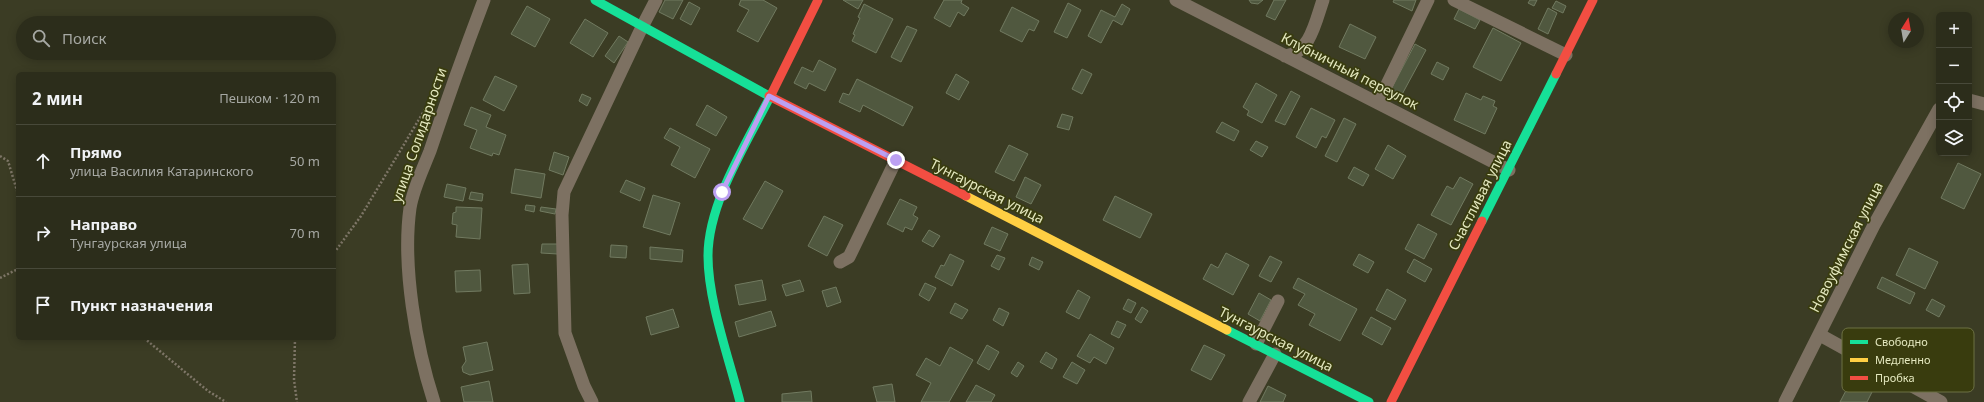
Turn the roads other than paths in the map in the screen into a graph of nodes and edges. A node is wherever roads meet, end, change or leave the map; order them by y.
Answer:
1 (484, 0) edge
2 (595, 0) edge
3 (656, 0) edge
4 (818, 0) edge
5 (1176, 0) edge
6 (1323, 0) edge
7 (1428, 0) edge
8 (1454, 0) edge
9 (1593, 0) edge
10 (642, 27) junction
11 (1566, 55) junction
12 (1285, 56) junction
13 (769, 96) junction
14 (1972, 101) edge
15 (1378, 103) junction
16 (1984, 104) edge
17 (1936, 114) edge
18 (896, 160) junction
19 (1509, 170) junction
20 (840, 262) dead end
21 (1278, 301) dead end
22 (1820, 335) junction
23 (1256, 344) junction
24 (1842, 347) edge
25 (1275, 354) junction
26 (1923, 392) edge
27 (434, 402) edge
28 (592, 402) edge
29 (740, 402) edge
30 (1250, 402) edge
31 (1369, 402) edge
32 (1391, 402) edge
33 (1785, 402) edge
34 (1941, 402) edge

1 - 27 street, улица Солидарности
2 - 10 street, Тунгаурская улица
3 - 10 street
4 - 13 street
5 - 12 street, Клубничный переулок
6 - 12 street
7 - 15 street
8 - 11 street
9 - 11 street, Счастливая улица
10 - 13 street, Тунгаурская улица
10 - 28 street
11 - 19 street, Счастливая улица
12 - 15 street, Клубничный переулок
13 - 18 street, Тунгаурская улица
13 - 29 street
14 - 16 street
15 - 19 street, Клубничный переулок
17 - 22 street, Новоуфимская улица
18 - 20 street
18 - 23 street, Тунгаурская улица
19 - 32 street, Счастливая улица
21 - 23 street
22 - 24 street
22 - 33 street, Новоуфимская улица
23 - 25 street, Тунгаурская улица
25 - 30 street
25 - 31 street, Тунгаурская улица
26 - 34 street

